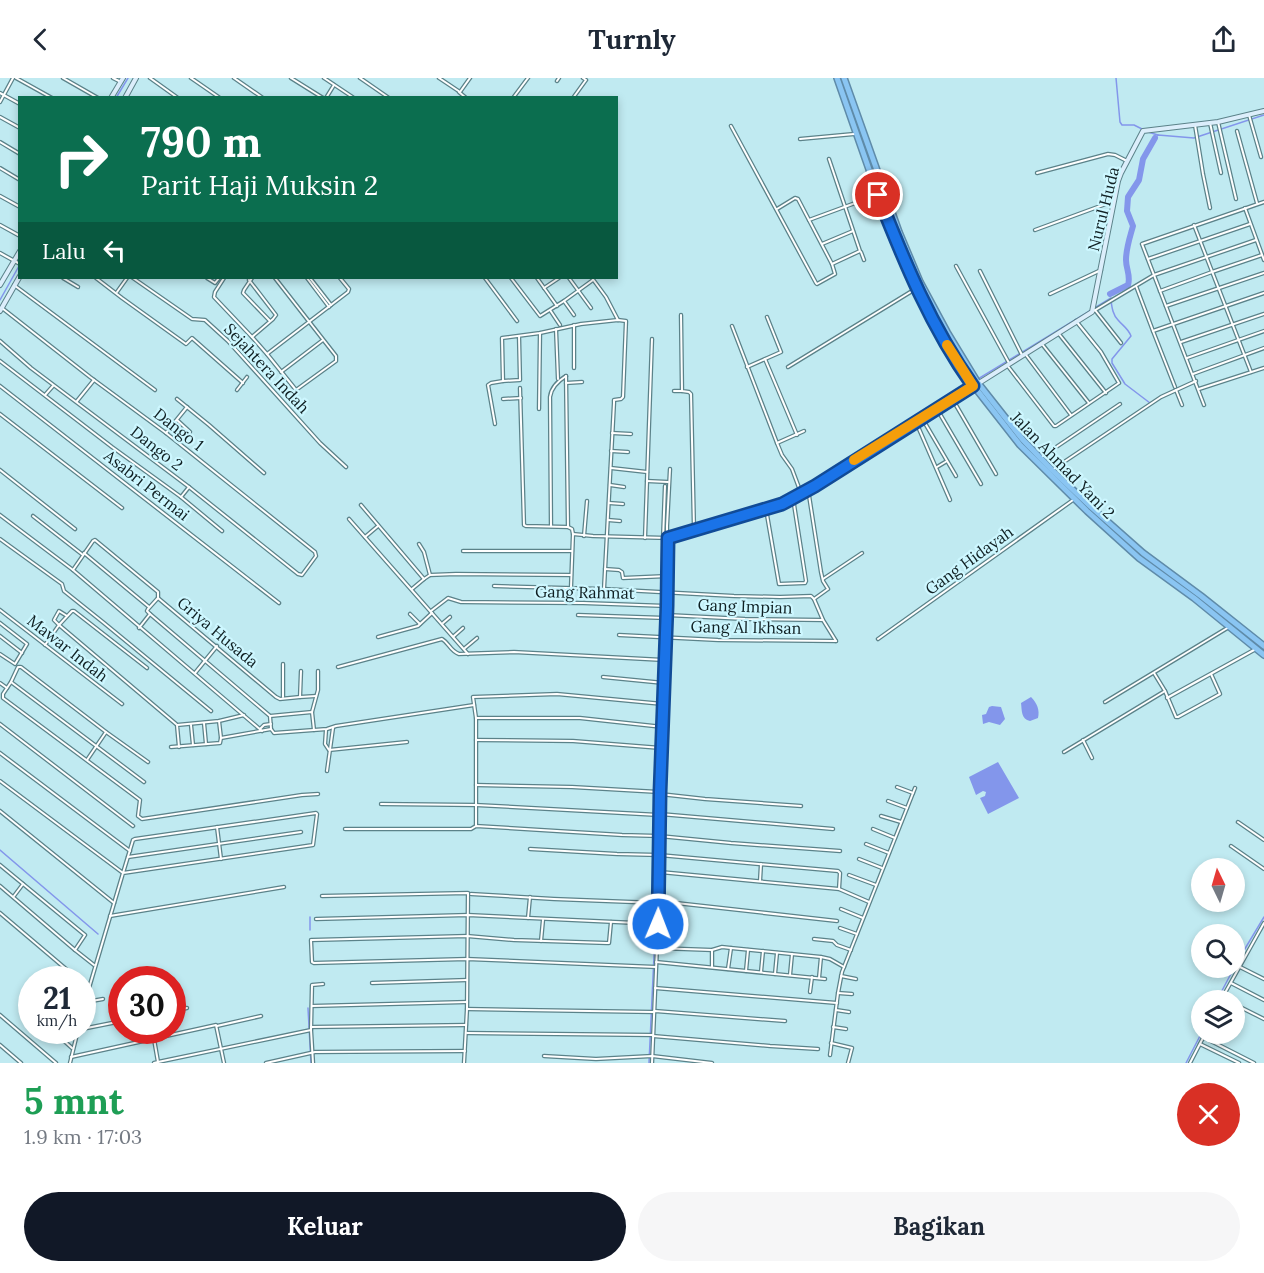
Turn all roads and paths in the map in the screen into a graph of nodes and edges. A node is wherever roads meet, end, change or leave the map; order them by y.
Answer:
1 (15, 78) edge
2 (63, 78) edge
3 (113, 78) edge
4 (136, 78) edge
5 (150, 78) edge
6 (191, 78) edge
7 (234, 78) edge
8 (291, 78) edge
9 (324, 78) edge
10 (360, 78) edge
11 (439, 78) edge
12 (470, 78) edge
13 (528, 78) edge
14 (583, 78) edge
15 (837, 78) edge
16 (844, 78) edge
17 (122, 80) edge
18 (334, 84) junction
19 (459, 92) junction
20 (0, 93) edge
21 (4, 95) junction
22 (48, 96) edge
23 (94, 96) edge
24 (112, 96) edge
25 (126, 96) edge
26 (175, 96) edge
27 (217, 96) edge
28 (260, 96) edge
29 (321, 96) edge
30 (325, 96) edge
31 (351, 96) edge
32 (386, 96) edge
33 (464, 96) edge
34 (514, 96) edge
35 (574, 96) edge
36 (0, 102) edge
37 (18, 103) edge
38 (1264, 112) edge
39 (0, 117) edge
40 (1250, 117) junction
41 (1210, 123) junction
42 (1195, 125) junction
43 (1219, 125) junction
44 (731, 126) dead end
45 (18, 127) edge
46 (1237, 130) dead end
47 (857, 134) junction
48 (800, 139) dead end
49 (0, 142) edge
50 (18, 153) edge
51 (1261, 157) dead end
52 (829, 159) dead end
53 (1127, 160) junction
54 (0, 168) edge
55 (1037, 173) dead end
56 (1221, 173) dead end
57 (18, 179) edge
58 (878, 195) junction
59 (0, 196) edge
60 (1236, 199) dead end
61 (1114, 201) junction
62 (1264, 202) edge
63 (1257, 204) junction
64 (18, 206) edge
65 (845, 207) junction
66 (1210, 208) dead end
67 (1245, 208) junction
68 (777, 209) junction
69 (809, 220) junction
70 (1250, 224) junction
71 (0, 225) edge
72 (1194, 225) junction
73 (1035, 230) dead end
74 (853, 231) junction
75 (18, 235) edge
76 (1256, 240) junction
77 (1200, 241) junction
78 (821, 245) junction
79 (860, 249) junction
80 (0, 253) edge
81 (1262, 255) junction
82 (1206, 256) junction
83 (1148, 259) junction
84 (864, 260) dead end
85 (1264, 260) edge
86 (17, 263) edge
87 (832, 264) junction
88 (956, 266) dead end
89 (1101, 270) junction
90 (980, 271) dead end
91 (1212, 272) junction
92 (1264, 273) edge
93 (1154, 275) junction
94 (2, 277) edge
95 (18, 279) edge
96 (65, 279) edge
97 (97, 279) edge
98 (126, 279) edge
99 (134, 279) edge
100 (223, 279) edge
101 (250, 279) edge
102 (276, 279) edge
103 (309, 279) edge
104 (341, 279) edge
105 (486, 279) edge
106 (513, 279) edge
107 (538, 279) edge
108 (558, 279) edge
109 (570, 279) edge
110 (593, 279) edge
111 (0, 285) edge
112 (14, 285) junction
113 (1136, 286) junction
114 (78, 287) dead end
115 (544, 288) junction
116 (916, 288) junction
117 (1218, 288) junction
118 (1160, 291) junction
119 (578, 292) junction
120 (116, 293) junction
121 (1264, 293) edge
122 (1050, 294) dead end
123 (564, 301) junction
124 (330, 306) junction
125 (557, 306) junction
126 (1166, 306) junction
127 (1226, 306) junction
128 (591, 308) dead end
129 (1, 309) edge
130 (550, 310) junction
131 (1094, 311) junction
132 (1264, 314) edge
133 (574, 315) dead end
134 (681, 315) dead end
135 (767, 317) dead end
136 (618, 320) junction
137 (270, 321) junction
138 (517, 321) dead end
139 (1076, 321) junction
140 (309, 322) junction
141 (1173, 324) junction
142 (1232, 324) junction
143 (560, 325) dead end
144 (574, 325) junction
145 (732, 326) dead end
146 (556, 329) junction
147 (1153, 331) junction
148 (1264, 332) edge
149 (540, 333) junction
150 (1058, 333) junction
151 (519, 336) junction
152 (252, 337) junction
153 (652, 339) dead end
154 (323, 340) junction
155 (1238, 340) junction
156 (0, 341) edge
157 (1181, 342) junction
158 (1041, 343) junction
159 (1121, 343) dead end
160 (1264, 348) edge
161 (267, 354) junction
162 (1024, 355) junction
163 (1244, 355) junction
164 (1187, 358) junction
165 (765, 359) junction
166 (0, 361) edge
167 (1008, 364) junction
168 (747, 366) junction
169 (788, 367) dead end
170 (574, 368) dead end
171 (1264, 368) edge
172 (281, 372) junction
173 (1251, 372) junction
174 (1193, 374) junction
175 (247, 377) dead end
176 (558, 379) dead end
177 (94, 380) junction
178 (503, 381) junction
179 (1196, 381) junction
180 (582, 382) dead end
181 (974, 382) junction
182 (243, 383) junction
183 (566, 383) junction
184 (54, 385) junction
185 (0, 386) edge
186 (520, 388) dead end
187 (1175, 388) junction
188 (1199, 389) junction
189 (155, 390) dead end
190 (237, 390) dead end
191 (674, 391) dead end
192 (682, 391) junction
193 (1106, 393) junction
194 (45, 395) junction
195 (520, 398) junction
196 (177, 399) dead end
197 (503, 399) dead end
198 (952, 400) junction
199 (77, 401) junction
200 (1089, 403) junction
201 (1120, 404) dead end
202 (1182, 405) dead end
203 (1204, 405) dead end
204 (187, 408) junction
205 (937, 409) junction
206 (539, 410) dead end
207 (0, 414) edge
208 (1071, 415) junction
209 (922, 418) junction
210 (177, 420) junction
211 (916, 422) junction
212 (495, 424) dead end
213 (804, 431) dead end
214 (190, 432) dead end
215 (166, 433) junction
216 (612, 433) junction
217 (631, 434) dead end
218 (797, 435) junction
219 (777, 443) junction
220 (611, 451) junction
221 (628, 452) dead end
222 (1040, 458) junction
223 (947, 461) junction
224 (346, 467) dead end
225 (611, 468) junction
226 (937, 468) junction
227 (670, 469) dead end
228 (0, 470) edge
229 (1052, 470) junction
230 (647, 472) junction
231 (264, 473) dead end
232 (996, 474) dead end
233 (956, 476) dead end
234 (647, 481) junction
235 (669, 482) junction
236 (981, 484) dead end
237 (610, 485) junction
238 (624, 486) dead end
239 (665, 486) dead end
240 (189, 487) junction
241 (808, 489) junction
242 (801, 493) junction
243 (181, 497) junction
244 (793, 498) junction
245 (1074, 499) junction
246 (950, 500) dead end
247 (587, 501) dead end
248 (609, 503) junction
249 (622, 504) dead end
250 (361, 506) dead end
251 (122, 508) dead end
252 (766, 509) junction
253 (0, 515) edge
254 (33, 516) dead end
255 (349, 519) dead end
256 (608, 520) junction
257 (620, 521) dead end
258 (378, 526) junction
259 (551, 527) junction
260 (568, 527) junction
261 (75, 529) dead end
262 (694, 530) junction
263 (222, 531) dead end
264 (573, 534) junction
265 (584, 536) junction
266 (365, 537) junction
267 (607, 537) junction
268 (645, 538) junction
269 (668, 538) junction
270 (0, 539) edge
271 (663, 539) junction
272 (419, 544) dead end
273 (463, 551) dead end
274 (572, 551) junction
275 (862, 553) dead end
276 (83, 554) junction
277 (605, 569) junction
278 (73, 570) junction
279 (298, 574) joint
280 (430, 575) junction
281 (571, 575) junction
282 (667, 576) junction
283 (424, 579) junction
284 (823, 579) junction
285 (495, 586) dead end
286 (571, 587) junction
287 (604, 589) junction
288 (412, 590) junction
289 (667, 592) junction
290 (158, 597) junction
291 (814, 599) junction
292 (279, 603) dead end
293 (667, 606) junction
294 (149, 607) junction
295 (0, 610) edge
296 (432, 612) junction
297 (150, 614) junction
298 (410, 614) dead end
299 (578, 615) dead end
300 (67, 616) junction
301 (450, 617) dead end
302 (666, 617) junction
303 (823, 620) junction
304 (0, 623) edge
305 (420, 624) junction
306 (442, 624) junction
307 (59, 625) junction
308 (1238, 625) junction
309 (139, 628) junction
310 (463, 628) dead end
311 (1231, 629) junction
312 (1242, 632) junction
313 (619, 635) dead end
314 (0, 636) edge
315 (378, 637) dead end
316 (453, 637) junction
317 (477, 638) dead end
318 (665, 638) junction
319 (878, 639) dead end
320 (45, 645) junction
321 (217, 646) junction
322 (1264, 646) edge
323 (1256, 648) junction
324 (464, 649) junction
325 (22, 653) junction
326 (0, 654) edge
327 (468, 654) junction
328 (1264, 655) edge
329 (205, 660) junction
330 (662, 660) junction
331 (283, 664) dead end
332 (338, 667) dead end
333 (147, 668) dead end
334 (301, 671) dead end
335 (318, 671) dead end
336 (195, 673) junction
337 (1154, 673) junction
338 (1211, 674) junction
339 (603, 677) dead end
340 (11, 682) junction
341 (0, 683) edge
342 (664, 683) junction
343 (7, 688) junction
344 (1165, 691) junction
345 (316, 696) junction
346 (300, 697) junction
347 (283, 698) junction
348 (1167, 698) junction
349 (1106, 702) dead end
350 (122, 704) dead end
351 (474, 705) junction
352 (663, 705) junction
353 (211, 711) dead end
354 (312, 712) junction
355 (243, 714) junction
356 (270, 716) junction
357 (476, 718) junction
358 (219, 721) junction
359 (204, 723) junction
360 (0, 724) edge
361 (176, 724) dead end
362 (271, 724) junction
363 (191, 725) junction
364 (663, 727) junction
365 (333, 728) junction
366 (271, 729) junction
367 (326, 729) junction
368 (261, 730) junction
369 (314, 730) junction
370 (106, 732) junction
371 (221, 738) junction
372 (476, 740) junction
373 (1083, 740) junction
374 (407, 742) dead end
375 (206, 744) junction
376 (193, 745) junction
377 (96, 746) junction
378 (171, 747) dead end
379 (179, 747) junction
380 (328, 748) junction
381 (662, 748) junction
382 (1064, 752) dead end
383 (0, 753) edge
384 (1092, 758) dead end
385 (87, 760) junction
386 (148, 762) dead end
387 (327, 771) dead end
388 (0, 781) edge
389 (144, 782) dead end
390 (476, 785) junction
391 (897, 787) dead end
392 (915, 788) dead end
393 (660, 793) junction
394 (913, 793) junction
395 (318, 794) dead end
396 (888, 801) dead end
397 (381, 804) dead end
398 (476, 805) junction
399 (801, 806) dead end
400 (907, 808) junction
401 (0, 811) edge
402 (659, 815) junction
403 (881, 816) dead end
404 (901, 822) junction
405 (1238, 822) dead end
406 (133, 826) dead end
407 (476, 826) junction
408 (217, 827) junction
409 (345, 829) dead end
410 (833, 829) dead end
411 (873, 829) dead end
412 (301, 832) dead end
413 (659, 836) junction
414 (895, 838) junction
415 (1264, 840) edge
416 (219, 844) junction
417 (866, 844) dead end
418 (1231, 846) dead end
419 (530, 849) dead end
420 (130, 851) junction
421 (840, 851) dead end
422 (889, 854) junction
423 (659, 855) junction
424 (128, 857) junction
425 (221, 859) junction
426 (859, 859) dead end
427 (761, 864) junction
428 (0, 865) edge
429 (882, 868) junction
430 (1264, 869) edge
431 (658, 872) junction
432 (123, 873) junction
433 (849, 874) dead end
434 (760, 881) junction
435 (23, 884) junction
436 (876, 885) junction
437 (0, 886) edge
438 (284, 888) dead end
439 (839, 889) junction
440 (471, 894) dead end
441 (322, 896) dead end
442 (14, 897) junction
443 (530, 897) junction
444 (658, 902) junction
445 (869, 902) junction
446 (114, 903) junction
447 (841, 909) dead end
448 (0, 913) edge
449 (468, 915) junction
450 (110, 916) junction
451 (528, 918) junction
452 (863, 918) junction
453 (316, 919) dead end
454 (543, 919) junction
455 (837, 921) dead end
456 (611, 922) junction
457 (1264, 923) edge
458 (658, 924) junction
459 (840, 928) dead end
460 (857, 934) junction
461 (467, 936) junction
462 (814, 939) dead end
463 (541, 941) junction
464 (656, 948) junction
465 (731, 948) junction
466 (75, 950) junction
467 (712, 950) junction
468 (748, 950) junction
469 (850, 950) junction
470 (763, 951) junction
471 (777, 953) junction
472 (792, 954) junction
473 (821, 957) junction
474 (467, 958) junction
475 (1245, 958) edge
476 (656, 962) junction
477 (62, 966) edge
478 (96, 966) joint
479 (844, 967) junction
480 (656, 968) junction
481 (712, 968) junction
482 (728, 969) junction
483 (746, 970) junction
484 (1245, 970) edge
485 (760, 972) junction
486 (775, 974) junction
487 (790, 975) junction
488 (841, 976) junction
489 (812, 977) junction
490 (819, 978) junction
491 (1234, 978) edge
492 (825, 979) dead end
493 (856, 979) dead end
494 (1264, 979) edge
495 (467, 980) junction
496 (372, 983) dead end
497 (1231, 983) junction
498 (323, 984) dead end
499 (655, 988) junction
500 (1227, 990) edge
501 (810, 992) dead end
502 (838, 993) junction
503 (852, 994) dead end
504 (103, 999) dead end
505 (96, 1000) edge
506 (1264, 1000) edge
507 (467, 1002) junction
508 (837, 1003) junction
509 (312, 1006) junction
510 (467, 1009) junction
511 (836, 1010) junction
512 (1245, 1010) edge
513 (654, 1011) junction
514 (849, 1012) dead end
515 (0, 1015) edge
516 (261, 1016) dead end
517 (1264, 1019) edge
518 (785, 1021) dead end
519 (466, 1025) junction
520 (217, 1026) junction
521 (833, 1027) junction
522 (310, 1029) junction
523 (846, 1029) dead end
524 (186, 1032) edge
525 (466, 1033) junction
526 (653, 1036) junction
527 (831, 1043) junction
528 (68, 1044) edge
529 (75, 1044) edge
530 (131, 1044) edge
531 (154, 1044) edge
532 (1200, 1044) joint
533 (1220, 1044) edge
534 (0, 1045) edge
535 (74, 1049) junction
536 (221, 1049) junction
537 (818, 1049) dead end
538 (465, 1050) junction
539 (311, 1052) junction
540 (830, 1054) dead end
541 (544, 1056) dead end
542 (652, 1056) junction
543 (72, 1057) junction
544 (21, 1063) edge
545 (56, 1063) edge
546 (70, 1063) edge
547 (156, 1063) edge
548 (224, 1063) edge
549 (266, 1063) edge
550 (313, 1063) edge
551 (464, 1063) edge
552 (652, 1063) edge
553 (712, 1063) edge
554 (848, 1063) edge
555 (1190, 1063) edge
556 (1239, 1063) edge
557 (1254, 1063) edge

1 - 21 street
1 - 22 street
2 - 23 street
3 - 17 street
4 - 25 street
5 - 26 street
6 - 27 street
7 - 28 street
8 - 29 street
9 - 18 street
10 - 32 street
11 - 19 street
12 - 19 street
13 - 34 street
14 - 35 street
15 - 47 highway, Jalan Ahmad Yani 2
16 - 181 highway, Jalan Ahmad Yani 2
17 - 24 street
18 - 30 street
18 - 31 street
19 - 33 street
20 - 21 street
21 - 36 street
21 - 37 street
38 - 40 street, Nurul Huda
39 - 45 street
40 - 43 street, Nurul Huda
40 - 51 street
41 - 42 street, Nurul Huda
41 - 43 street, Nurul Huda
41 - 56 street
42 - 53 street, Nurul Huda
42 - 66 street
43 - 60 street
44 - 68 street
46 - 63 street
47 - 48 street
47 - 58 highway, Jalan Ahmad Yani 2
49 - 50 street
52 - 65 street
53 - 55 street
53 - 61 street, Nurul Huda
54 - 57 street
58 - 65 street
58 - 116 highway, Jalan Ahmad Yani 2
59 - 64 street
61 - 73 street
61 - 89 street, Nurul Huda
62 - 63 street
63 - 67 street
65 - 69 street
65 - 74 street
67 - 70 street
67 - 72 street
68 - 69 street
68 - 87 street
69 - 78 street
70 - 76 street
70 - 77 street
71 - 75 street
72 - 77 street
72 - 83 street
74 - 78 street
74 - 79 street
76 - 81 street
76 - 82 street
77 - 82 street
77 - 83 street
78 - 87 street
79 - 84 street
79 - 87 street
80 - 86 street
81 - 85 street
81 - 91 street
82 - 91 street
82 - 93 street
83 - 93 street
86 - 94 street
88 - 167 street
89 - 122 street
89 - 131 street, Nurul Huda
90 - 162 street
91 - 117 street
91 - 118 street
92 - 117 street
93 - 113 street
93 - 118 street
94 - 111 street
95 - 112 street
96 - 114 street
97 - 120 street
98 - 120 street
99 - 224 street, Sejahtera Indah
100 - 152 street
101 - 137 street
101 - 137 street
102 - 140 street
103 - 124 street
104 - 124 street
105 - 138 street
106 - 130 street
107 - 115 street
108 - 115 street
109 - 119 street
110 - 119 street
110 - 136 street
112 - 129 street
112 - 189 street
113 - 131 street
113 - 147 street
115 - 125 street
116 - 169 street
116 - 181 highway, Jalan Ahmad Yani 2
117 - 126 street
117 - 127 street
118 - 126 street
119 - 123 street
119 - 128 street
120 - 182 street
121 - 127 street
123 - 125 street
123 - 133 street
124 - 140 street
125 - 130 street
126 - 141 street
127 - 141 street
127 - 142 street
129 - 177 street, Dango 1
130 - 143 street
131 - 139 street
131 - 159 street
132 - 142 street
134 - 192 street
135 - 165 street
136 - 144 street
136 - 216 street
137 - 152 street
139 - 150 street
139 - 193 street
140 - 154 street
140 - 161 street
141 - 147 street
141 - 157 street
142 - 155 street
142 - 157 street
144 - 146 street
144 - 170 street
145 - 168 street
146 - 149 street
146 - 176 street
147 - 187 street
148 - 155 street
149 - 151 street
149 - 206 street
150 - 158 street
150 - 193 street
151 - 178 street
151 - 178 street
152 - 161 street
153 - 230 street
154 - 172 street
154 - 172 street
155 - 163 street
155 - 164 street
156 - 184 street, Dango 2
157 - 164 street
158 - 162 street
158 - 200 street
160 - 163 street
161 - 172 street
162 - 167 street
162 - 208 street
163 - 173 street
163 - 174 street
164 - 174 street
165 - 168 street
165 - 218 street
166 - 194 street
167 - 181 street
167 - 208 street
168 - 219 street
171 - 173 street
173 - 188 street
174 - 179 street
175 - 182 street
177 - 199 street
177 - 215 street, Dango 1
178 - 212 street
179 - 187 street
179 - 188 street
180 - 183 street
181 - 198 street
181 - 222 highway, Jalan Ahmad Yani 2
181 - 245 highway, Jalan Ahmad Yani 2
182 - 190 street
183 - 259 street
183 - 260 street
184 - 194 street
184 - 199 street, Dango 2
185 - 292 street, Asabri Permai
186 - 195 street
187 - 202 street
187 - 229 street
188 - 203 street
191 - 192 street
192 - 262 street
193 - 200 street
194 - 243 street
195 - 197 street
195 - 259 street
196 - 204 street
198 - 205 street
198 - 232 street
199 - 240 street, Dango 2
200 - 208 street
201 - 222 street
204 - 210 street
204 - 231 street
205 - 209 street
205 - 236 street
207 - 251 street
209 - 211 street
209 - 223 street
210 - 214 street
210 - 215 street
211 - 226 street
211 - 241 street
213 - 218 street
215 - 279 street, Dango 1
216 - 217 street
216 - 220 street
218 - 219 street
219 - 242 street
220 - 221 street
220 - 225 street
222 - 229 highway, Jalan Ahmad Yani 2
223 - 226 street
223 - 233 street
225 - 230 street
225 - 237 street
226 - 246 street
227 - 235 street
228 - 261 street
229 - 308 highway, Jalan Ahmad Yani 2
230 - 234 street
234 - 235 street
234 - 268 street
235 - 269 street
237 - 238 street
237 - 248 street
239 - 271 street
240 - 243 street
240 - 279 street, Dango 2
241 - 242 street
241 - 284 street
242 - 244 street
243 - 263 street
244 - 252 street
244 - 252 street
245 - 311 highway, Jalan Ahmad Yani 2
245 - 319 street, Gang Hidayah
247 - 265 street
248 - 249 street
248 - 256 street
250 - 258 street
252 - 262 street
253 - 278 street
254 - 276 street
255 - 266 street
256 - 257 street
256 - 267 street
258 - 266 street
258 - 283 street
259 - 260 street
260 - 264 street
262 - 269 street
264 - 265 street
264 - 274 street
265 - 267 street
266 - 288 street
267 - 268 street
267 - 277 street
268 - 271 street
269 - 271 street
269 - 282 street
270 - 353 street
272 - 280 street
273 - 274 street
274 - 281 street
275 - 284 street
276 - 278 street
276 - 290 street, Griya Husada
276 - 294 street
277 - 282 street
277 - 287 street
278 - 309 street
280 - 281 street
280 - 283 street
281 - 286 street
282 - 289 street
283 - 288 street
284 - 291 street
285 - 286 street
286 - 287 street
287 - 289 street
288 - 296 street
289 - 291 street
289 - 293 street
290 - 294 street, Griya Husada
290 - 321 street, Griya Husada
291 - 303 street
293 - 296 street, Gang Rahmat
293 - 302 street
294 - 297 street, Griya Husada
295 - 320 street, Mawar Indah
296 - 305 street
296 - 306 street
297 - 309 street
297 - 329 street, Griya Husada
298 - 305 street
299 - 302 street, Gang Impian
300 - 307 street
300 - 307 street
300 - 333 street
301 - 306 street
302 - 303 street, Gang Impian
302 - 318 street
303 - 318 street, Gang Al Ikhsan
304 - 325 street
305 - 315 street
306 - 316 street
307 - 320 street
307 - 361 street
308 - 311 highway
308 - 312 highway, Jalan Ahmad Yani 2
309 - 336 street
310 - 316 street
311 - 312 highway, Jalan Ahmad Yani 2
311 - 337 street
312 - 322 highway, Jalan Ahmad Yani 2
312 - 323 highway, Jalan Ahmad Yani 2
313 - 318 street, Gang Al Ikhsan
314 - 325 street
316 - 324 street
317 - 324 street
318 - 330 street
320 - 350 street, Mawar Indah
321 - 329 street
321 - 347 street, Griya Husada
323 - 328 highway, Jalan Ahmad Yani 2
323 - 338 street
324 - 327 street
325 - 326 street
327 - 330 street
327 - 332 street
329 - 336 street
329 - 356 street, Griya Husada
330 - 342 street
331 - 347 street
334 - 346 street
335 - 345 street
336 - 355 street
337 - 344 street
337 - 349 street
338 - 348 street
338 - 348 street
339 - 342 street
340 - 343 street
340 - 370 street
340 - 377 street
341 - 343 street
342 - 352 street
343 - 385 street
344 - 348 street
344 - 373 street
345 - 346 street
345 - 354 street
346 - 347 street
351 - 352 street
351 - 357 street
351 - 365 street
352 - 364 street
354 - 356 street
354 - 369 street
355 - 358 street
355 - 368 street
356 - 362 street
357 - 364 street
357 - 372 street
358 - 359 street
358 - 371 street
359 - 363 street
359 - 375 street
360 - 406 street
362 - 366 street
362 - 368 street
363 - 376 street
363 - 379 street
364 - 381 street
365 - 367 street
365 - 380 street
366 - 368 street
366 - 369 street
367 - 369 street
367 - 380 street
368 - 371 street
370 - 377 street
370 - 386 street
371 - 375 street
372 - 381 street
372 - 390 street
373 - 382 street
373 - 384 street
374 - 380 street
375 - 376 street
376 - 379 street
377 - 385 street
377 - 389 street
378 - 379 street
380 - 387 street
381 - 393 street
383 - 420 street
385 - 395 street
388 - 432 street
390 - 393 street
390 - 398 street
391 - 394 street
392 - 394 street
393 - 399 street
393 - 402 street
394 - 400 street
396 - 400 street
397 - 398 street
398 - 402 street
398 - 407 street
400 - 404 street
401 - 446 street
402 - 410 street
402 - 413 street
403 - 404 street
404 - 414 street
405 - 415 street
407 - 409 street
407 - 413 street
408 - 416 street
408 - 420 street
408 - 425 street
411 - 414 street
412 - 416 street
413 - 421 street
413 - 423 street
414 - 422 street
416 - 424 street
416 - 425 street
417 - 422 street
418 - 430 street
419 - 423 street
420 - 424 street
422 - 429 street
423 - 427 street
423 - 431 street
424 - 432 street
425 - 432 street
426 - 429 street
427 - 434 street
427 - 439 street
428 - 435 street
429 - 436 street
431 - 434 street
431 - 444 street
432 - 446 street
433 - 436 street
434 - 439 street
435 - 442 street
435 - 466 street
436 - 445 street
437 - 442 street
438 - 450 street
439 - 445 street
440 - 443 street
441 - 449 street
442 - 466 street
443 - 444 street
443 - 451 street
444 - 455 street
444 - 458 street
445 - 452 street
446 - 450 street
447 - 452 street
448 - 477 street
449 - 451 street
449 - 453 street
449 - 461 street
450 - 478 street
451 - 454 street
452 - 460 street
454 - 456 street
454 - 463 street
456 - 458 street
456 - 463 street
457 - 475 street
458 - 464 street
459 - 460 street
460 - 469 street
461 - 463 street
461 - 474 street
461 - 474 street
462 - 469 street
464 - 467 street
464 - 476 street
465 - 467 street
465 - 468 street
465 - 482 street
466 - 478 street
467 - 481 street
468 - 470 street
468 - 483 street
469 - 479 street
470 - 471 street
470 - 485 street
471 - 472 street
471 - 486 street
472 - 473 street
472 - 487 street
473 - 479 street
473 - 490 street
474 - 480 street
474 - 495 street
476 - 480 street
476 - 481 street
479 - 488 street
480 - 499 street
481 - 482 street
482 - 483 street
483 - 485 street
484 - 494 street
485 - 486 street
486 - 487 street
487 - 489 street
488 - 493 street
488 - 502 street
489 - 490 street
489 - 501 street
490 - 492 street
491 - 497 street
495 - 496 street
495 - 507 street
497 - 500 street
497 - 506 street
498 - 509 street
499 - 508 street
499 - 513 street
502 - 503 street
502 - 508 street
504 - 505 street
507 - 509 street
507 - 510 street
508 - 511 street
509 - 522 street
510 - 513 street
510 - 519 street
511 - 514 street
511 - 521 street
512 - 517 street
513 - 518 street
513 - 526 street
515 - 545 street
516 - 520 street
519 - 522 street
519 - 525 street
520 - 524 street
520 - 536 street
521 - 523 street
521 - 527 street
522 - 536 street
522 - 539 street
525 - 526 street
525 - 538 street
526 - 537 street
526 - 542 street
527 - 540 street
527 - 554 street
528 - 535 street
529 - 535 street
530 - 543 street
531 - 547 street
532 - 555 street
532 - 556 street
533 - 557 street
534 - 544 street
535 - 543 street
536 - 547 street
536 - 548 street
538 - 539 street
538 - 551 street
539 - 549 street
539 - 550 street
541 - 542 street
542 - 552 street
542 - 553 street
543 - 546 street

